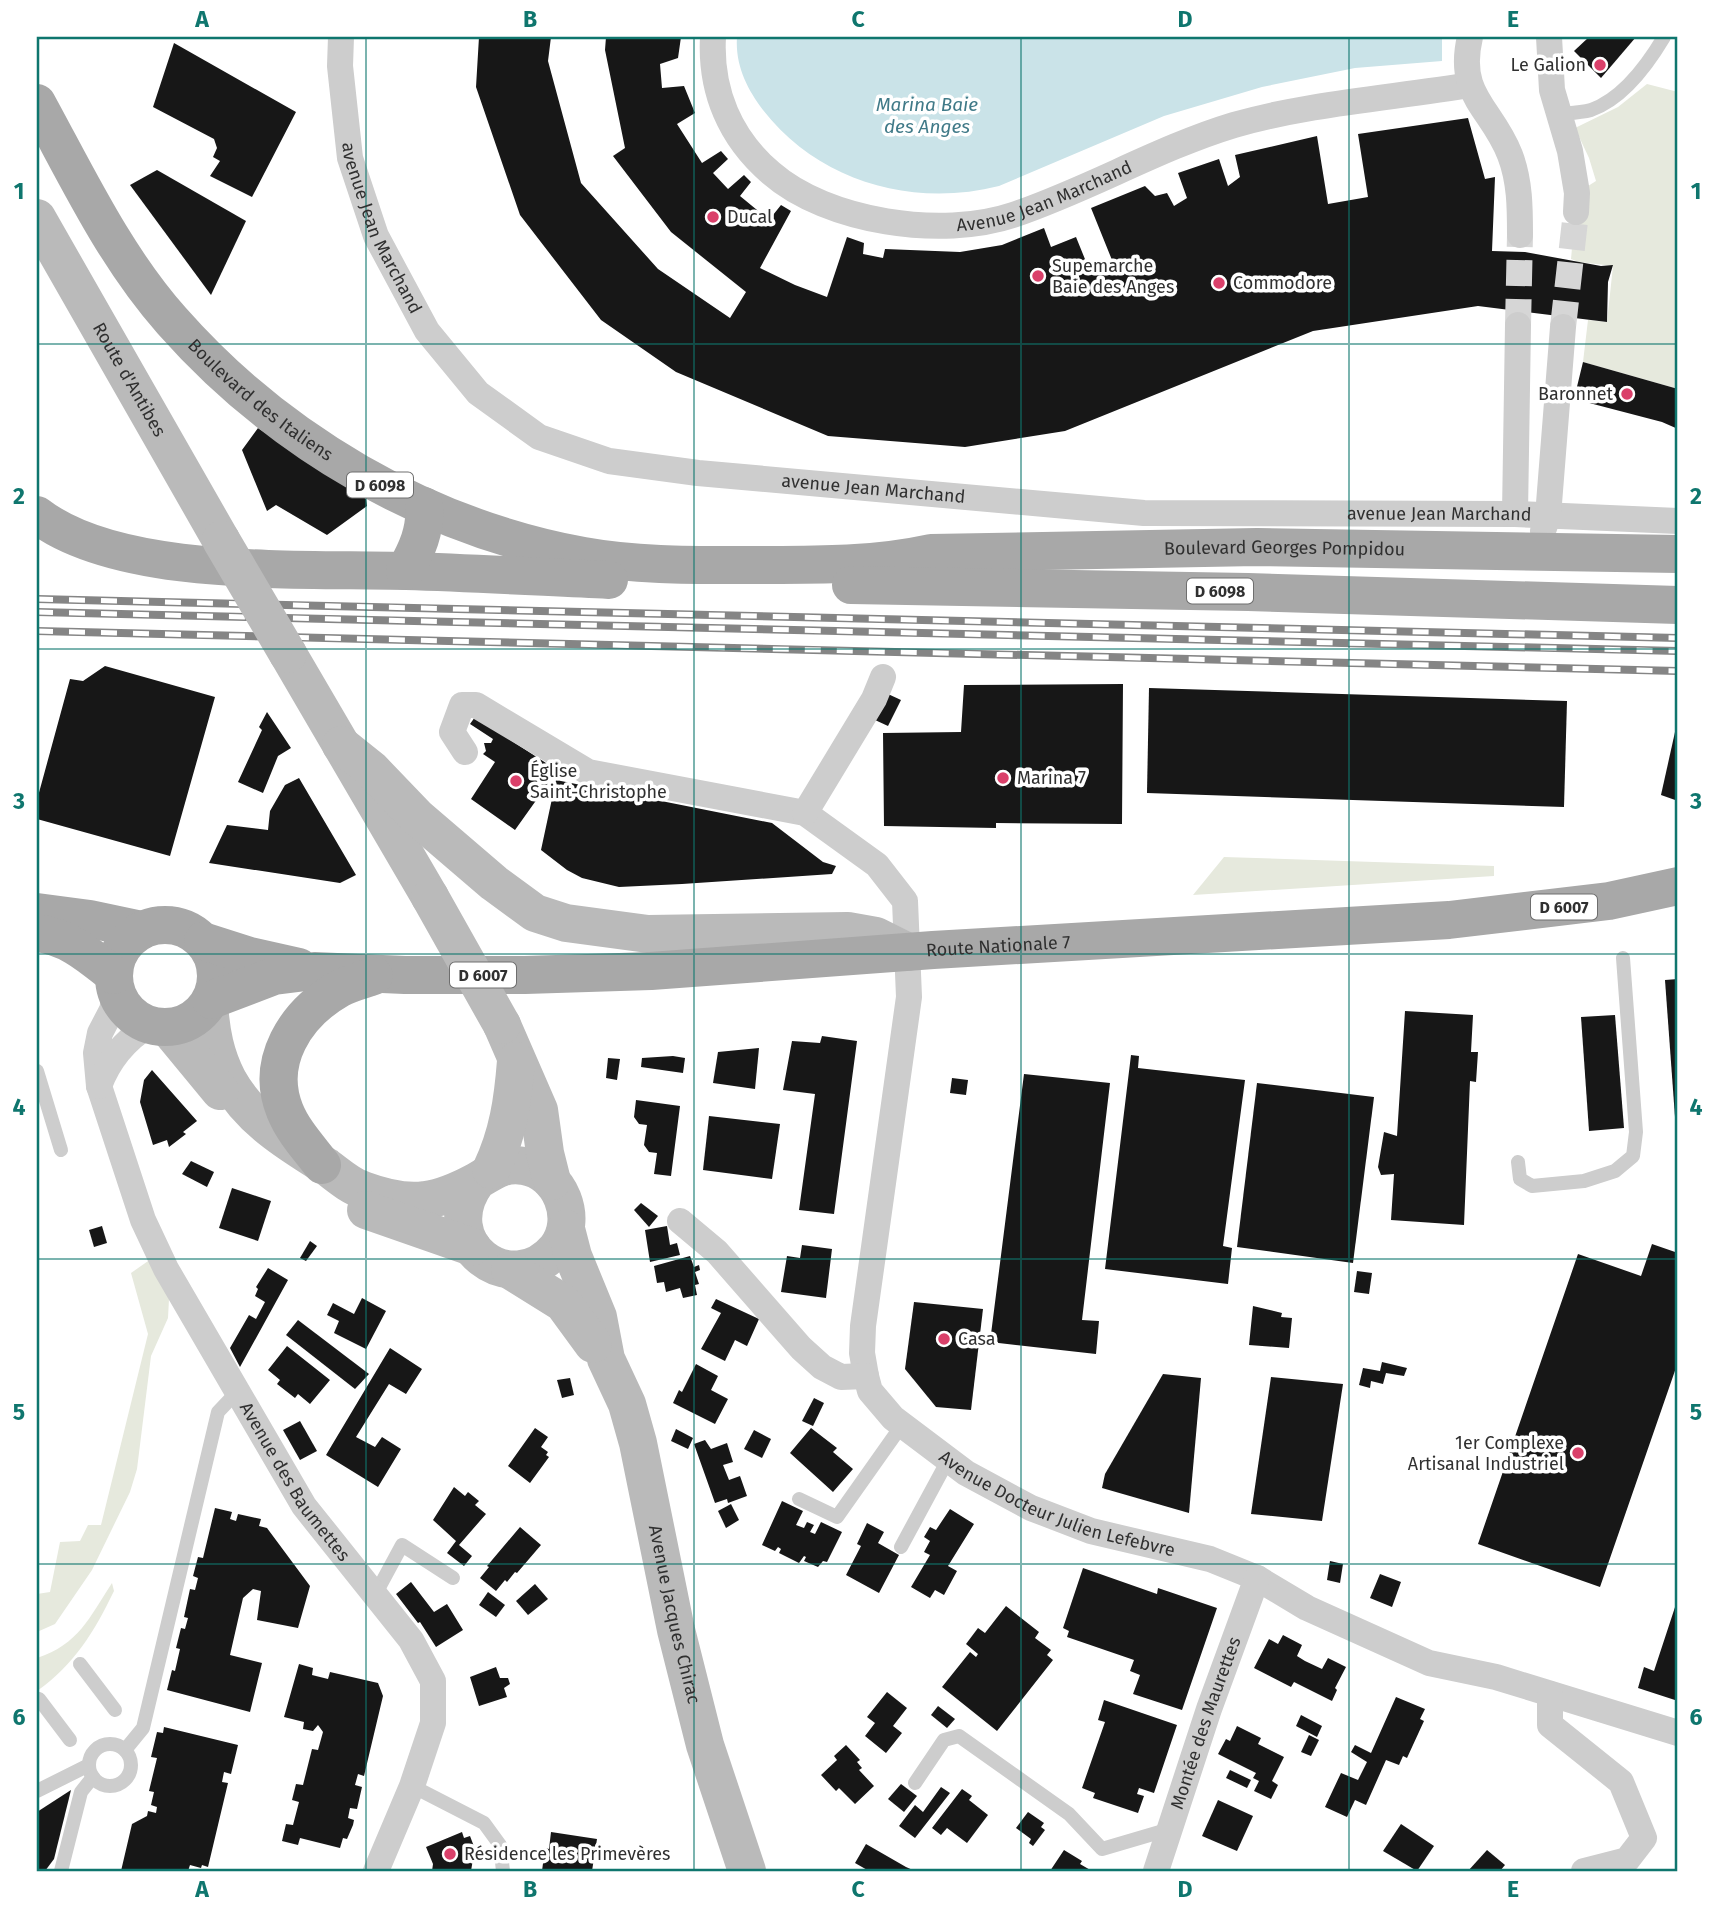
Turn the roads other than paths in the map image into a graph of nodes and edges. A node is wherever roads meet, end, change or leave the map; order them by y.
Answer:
1 (341, 37) edge
2 (713, 37) edge
3 (1470, 37) edge
4 (1550, 37) edge
5 (1664, 37) edge
6 (1470, 85) junction
7 (37, 103) edge
8 (1558, 114) junction
9 (1576, 212) tunnel mouth
10 (37, 218) edge
11 (1520, 235) tunnel mouth
12 (1518, 325) tunnel mouth
13 (1563, 327) tunnel mouth
14 (424, 506) junction
15 (1515, 513) junction
16 (37, 515) edge
17 (1548, 516) junction
18 (1678, 521) edge
19 (37, 541) edge
20 (85, 541) junction
21 (1456, 552) junction
22 (1536, 552) junction
23 (1678, 554) edge
24 (405, 571) junction
25 (893, 573) junction
26 (1457, 597) junction
27 (1678, 605) edge
28 (883, 677) dead end
29 (341, 745) junction
30 (464, 752) dead end
31 (805, 813) junction
32 (1678, 886) edge
33 (37, 912) edge
34 (142, 930) junction
35 (37, 933) edge
36 (203, 942) junction
37 (908, 952) junction
38 (1623, 958) dead end
39 (314, 971) junction
40 (382, 974) junction
41 (115, 984) junction
42 (210, 1002) junction
43 (159, 1026) junction
44 (509, 1040) junction
45 (37, 1071) edge
46 (100, 1086) junction
47 (61, 1150) dead end
48 (1518, 1161) dead end
49 (322, 1165) junction
50 (484, 1176) junction
51 (552, 1181) junction
52 (680, 1221) dead end
53 (566, 1229) junction
54 (472, 1247) junction
55 (510, 1270) junction
56 (607, 1359) junction
57 (866, 1376) junction
58 (237, 1392) junction
59 (902, 1425) junction
60 (948, 1460) junction
61 (799, 1499) dead end
62 (901, 1547) dead end
63 (453, 1578) dead end
64 (1257, 1578) junction
65 (374, 1595) junction
66 (80, 1664) dead end
67 (1550, 1693) junction
68 (39, 1699) dead end
69 (114, 1710) dead end
70 (1678, 1733) edge
71 (70, 1740) dead end
72 (125, 1750) junction
73 (91, 1771) junction
74 (915, 1783) dead end
75 (412, 1786) junction
76 (37, 1791) edge
77 (1170, 1829) junction
78 (61, 1871) edge
79 (376, 1871) edge
80 (503, 1871) edge
81 (747, 1871) edge
82 (1156, 1871) edge
83 (1584, 1871) edge

1 - 15 street, avenue Jean Marchand
2 - 6 street, Avenue Jean Marchand
3 - 6 street
4 - 8 street
5 - 8 lane
6 - 11 street
7 - 14 main road, Boulevard des Italiens / D 6098
8 - 9 street
10 - 29 main road, Route d'Antibes, bridge
12 - 15 street
13 - 17 street
14 - 24 main road
14 - 25 main road, Boulevard des Italiens / D 6098
15 - 17 street, avenue Jean Marchand
15 - 21 street
16 - 20 main road, D 6098
17 - 18 street, avenue Jean Marchand
17 - 22 street
19 - 20 street
20 - 24 main road, D 6098
21 - 22 main road, Boulevard Georges Pompidou / D 6098
21 - 25 main road, Boulevard Georges Pompidou / D 6098
22 - 23 main road, Boulevard Georges Pompidou / D 6098
22 - 26 main road
24 - 25 main road, D 6098
25 - 26 main road, D 6098
26 - 27 main road, D 6098
28 - 31 street
29 - 37 main road
29 - 44 main road, Route d'Antibes, bridge
30 - 31 street
31 - 37 street, Avenue Docteur Julien Lefebvre
32 - 37 main road, Route Nationale 7 / D 6007
33 - 34 main road
34 - 36 main road
34 - 41 main road
35 - 41 main road
36 - 39 main road, Route Nationale 7 / D 6007
36 - 42 main road
37 - 40 main road, Route Nationale 7 / D 6007
37 - 57 street, Avenue Docteur Julien Lefebvre
38 - 48 lane
39 - 40 main road, Route Nationale 7 / D 6007
39 - 42 main road, Route Nationale 7 / D 6007
40 - 49 main road
41 - 43 main road
41 - 46 street, Avenue des Baumettes
42 - 43 main road
42 - 49 main road
43 - 46 street
43 - 54 main road
44 - 50 main road
44 - 51 main road, Route d'Antibes
45 - 47 lane
46 - 58 street, Avenue des Baumettes
49 - 50 main road
50 - 51 main road
50 - 54 main road
51 - 53 main road
52 - 57 street
53 - 55 main road
53 - 56 main road, Avenue Jacques Chirac
54 - 55 main road
55 - 56 main road, Avenue Jacques Chirac
56 - 81 main road, Avenue Jacques Chirac
57 - 59 street, Avenue Docteur Julien Lefebvre
58 - 65 street, Avenue des Baumettes
58 - 72 lane
59 - 60 street, Avenue Docteur Julien Lefebvre
59 - 61 lane
60 - 62 lane
60 - 64 street, Avenue Docteur Julien Lefebvre
63 - 65 lane
64 - 67 street, Avenue Docteur Julien Lefebvre
64 - 77 street, Montée des Maurettes
65 - 75 street, Avenue des Baumettes
66 - 69 lane
67 - 70 street, Avenue Docteur Julien Lefebvre
67 - 83 street
68 - 71 lane
72 - 73 lane
72 - 73 lane
73 - 76 lane
73 - 78 lane
74 - 77 lane
75 - 79 street, Avenue des Baumettes
75 - 80 lane
77 - 82 street, Montée des Maurettes

